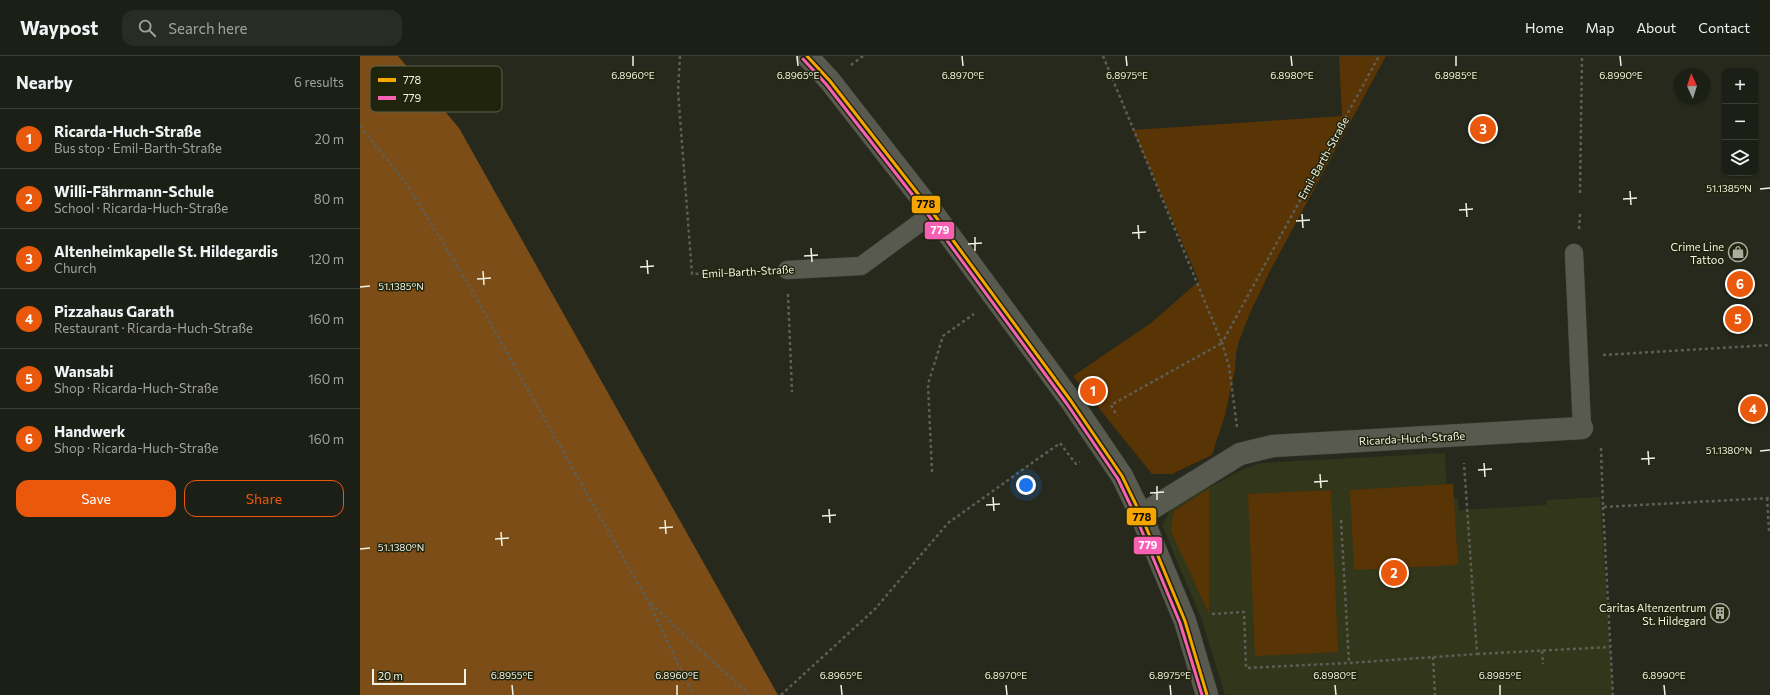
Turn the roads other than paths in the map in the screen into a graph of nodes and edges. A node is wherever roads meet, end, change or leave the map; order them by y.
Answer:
1 (807, 56) edge
2 (933, 213) junction
3 (1574, 253) dead end
4 (787, 270) road end
5 (1582, 428) joint
6 (1141, 515) junction
7 (1207, 695) edge

1 - 2 street
2 - 4 lane, Emil-Barth-Straße
2 - 6 street
3 - 5 lane
5 - 6 street, Ricarda-Huch-Straße
6 - 7 street

